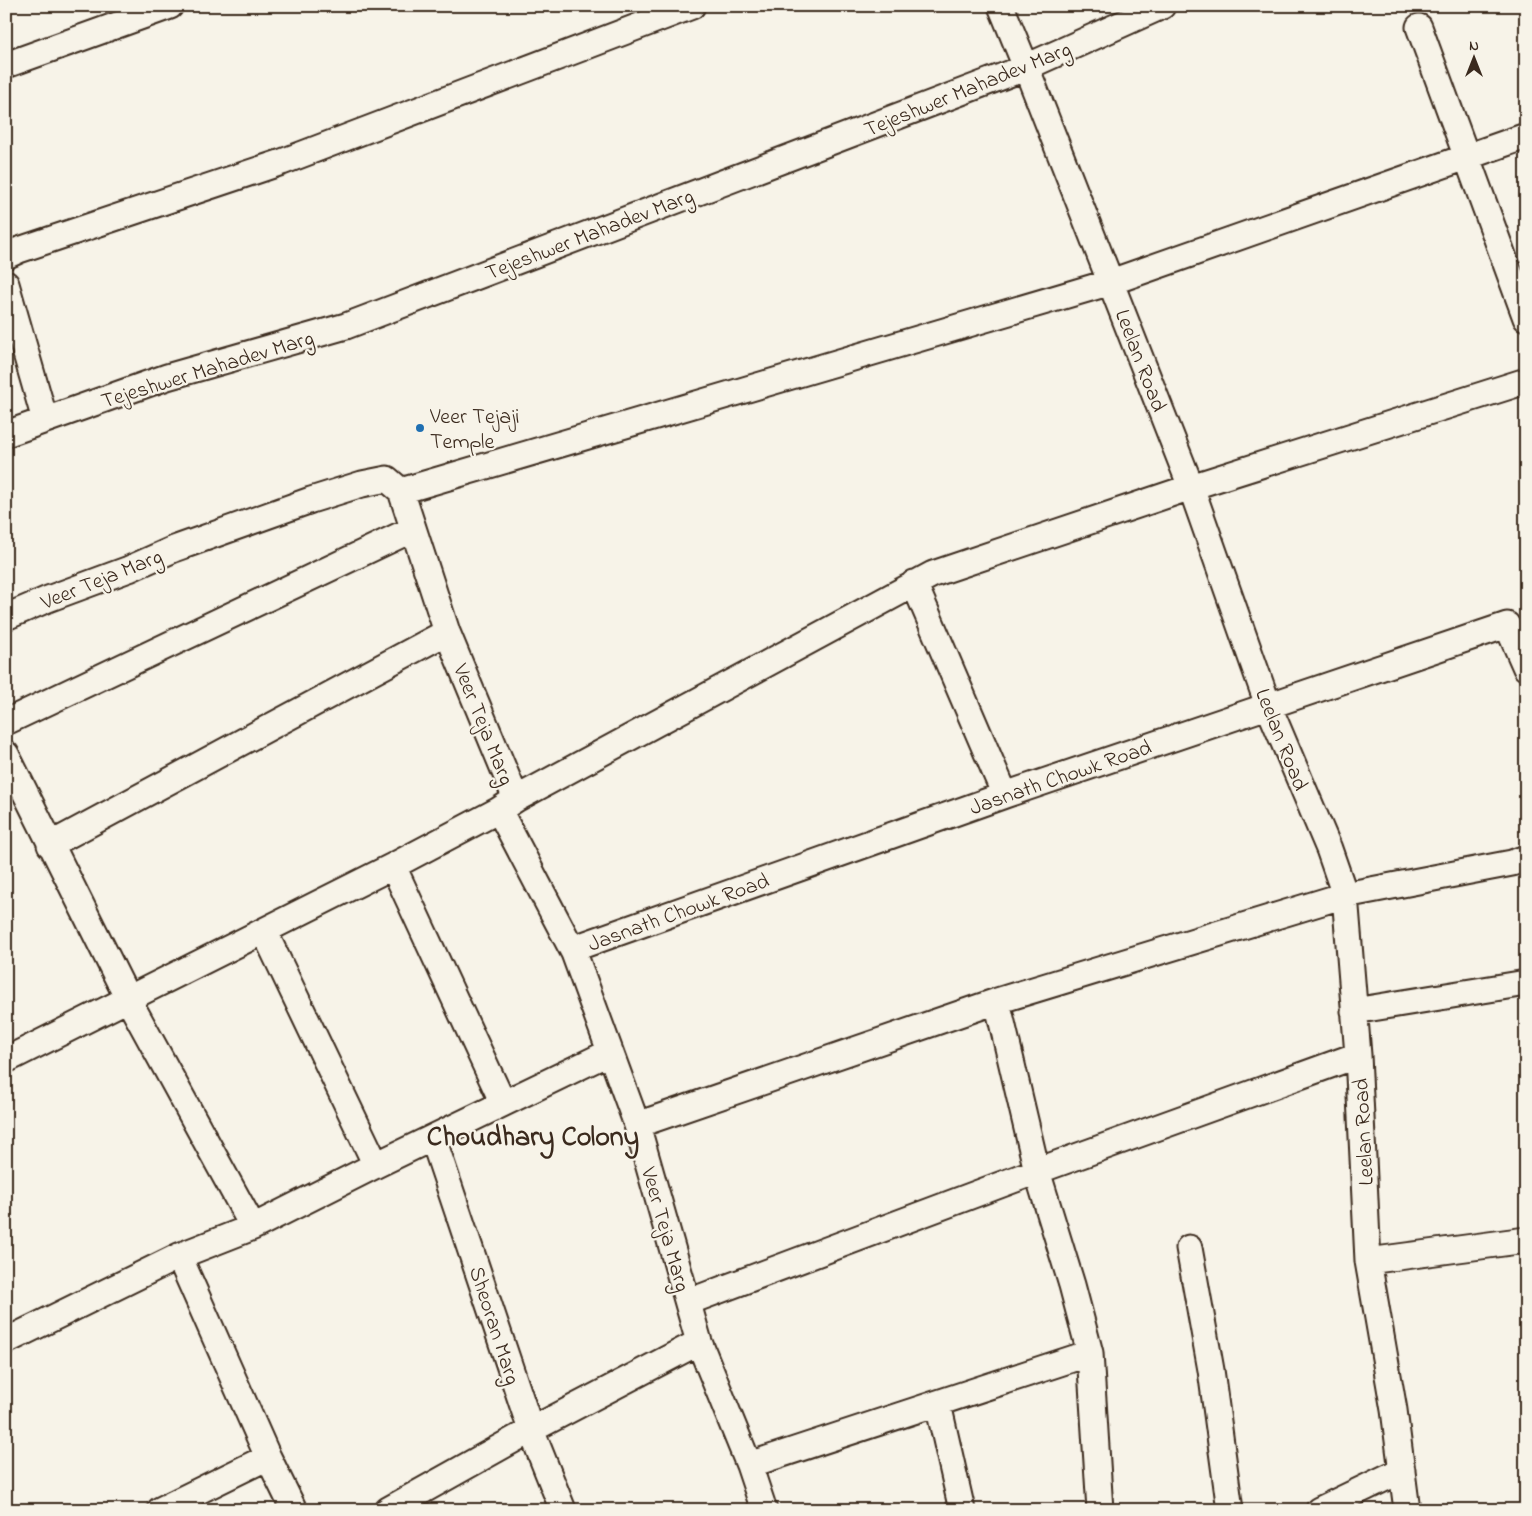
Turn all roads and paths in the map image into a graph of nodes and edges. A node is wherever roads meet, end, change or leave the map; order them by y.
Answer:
1 (170, 6) edge
2 (692, 6) edge
3 (1001, 6) edge
4 (1162, 6) edge
5 (1419, 27) dead end
6 (6, 65) edge
7 (1026, 67) junction
8 (1526, 136) edge
9 (1466, 155) junction
10 (6, 256) edge
11 (1111, 282) junction
12 (6, 284) edge
13 (1526, 318) edge
14 (1526, 381) edge
15 (45, 420) junction
16 (6, 434) edge
17 (1192, 487) junction
18 (401, 491) junction
19 (413, 529) junction
20 (914, 584) junction
21 (6, 617) edge
22 (447, 632) junction
23 (1526, 668) edge
24 (1268, 705) junction
25 (6, 722) edge
26 (6, 754) edge
27 (1005, 794) junction
28 (507, 804) junction
29 (50, 845) junction
30 (1526, 858) edge
31 (393, 866) junction
32 (1345, 895) junction
33 (264, 931) junction
34 (572, 949) junction
35 (1526, 983) edge
36 (128, 999) junction
37 (998, 1001) junction
38 (1354, 1011) junction
39 (610, 1052) junction
40 (1358, 1056) junction
41 (6, 1060) edge
42 (503, 1103) junction
43 (637, 1125) junction
44 (433, 1138) junction
45 (376, 1165) junction
46 (1037, 1171) junction
47 (253, 1227) junction
48 (1526, 1240) edge
49 (1189, 1248) dead end
50 (178, 1256) junction
51 (1368, 1260) junction
52 (688, 1302) junction
53 (6, 1341) edge
54 (699, 1342) junction
55 (1090, 1353) junction
56 (938, 1404) junction
57 (531, 1430) junction
58 (268, 1457) junction
59 (748, 1465) junction
60 (1402, 1470) junction
61 (160, 1510) edge
62 (294, 1510) edge
63 (388, 1510) edge
64 (563, 1510) edge
65 (764, 1510) edge
66 (962, 1510) edge
67 (1100, 1510) edge
68 (1230, 1510) edge
69 (1319, 1510) edge
70 (1406, 1510) edge

1 - 6 street
2 - 10 street
3 - 7 street, Leelan Road
4 - 7 street, Tejeshwer Mahadev Marg
5 - 9 street
7 - 11 street, Leelan Road
7 - 15 street, Tejeshwer Mahadev Marg
8 - 9 street
9 - 11 street
9 - 13 street
11 - 17 street, Leelan Road
11 - 18 street
12 - 15 street
14 - 17 street
15 - 16 street, Tejeshwer Mahadev Marg
17 - 20 street
17 - 24 street, Leelan Road
18 - 19 street, Veer Teja Marg
18 - 21 street, Veer Teja Marg
19 - 22 street, Veer Teja Marg
19 - 25 street
20 - 27 street
20 - 28 street
22 - 28 street, Veer Teja Marg
22 - 29 street
23 - 24 street, Jasnath Chowk Road
24 - 27 street, Jasnath Chowk Road
24 - 32 street, Leelan Road
26 - 29 street
27 - 34 street, Jasnath Chowk Road
28 - 31 street
28 - 34 street, Veer Teja Marg
29 - 36 street
30 - 32 street
31 - 33 street
31 - 42 street
32 - 37 street
32 - 38 street, Leelan Road
33 - 36 street
33 - 45 street
34 - 39 street, Veer Teja Marg
35 - 38 street
36 - 41 street
36 - 47 street
37 - 43 street
37 - 46 street
38 - 40 street, Leelan Road
39 - 42 street
39 - 43 street, Veer Teja Marg
40 - 46 street
40 - 51 street, Leelan Road
42 - 44 street
43 - 52 street, Veer Teja Marg
44 - 45 street
44 - 57 street, Sheoran Marg
45 - 47 street
46 - 52 street
46 - 55 street
47 - 50 street
48 - 51 street
49 - 68 street
50 - 53 street
50 - 58 street
51 - 60 street, Leelan Road
52 - 54 street, Veer Teja Marg
54 - 57 street
54 - 59 street, Veer Teja Marg
55 - 56 street
55 - 67 street
56 - 59 street
56 - 66 street
57 - 63 street
57 - 64 street, Sheoran Marg
58 - 61 street
58 - 62 street
59 - 65 street, Veer Teja Marg
60 - 69 street
60 - 70 street, Leelan Road

